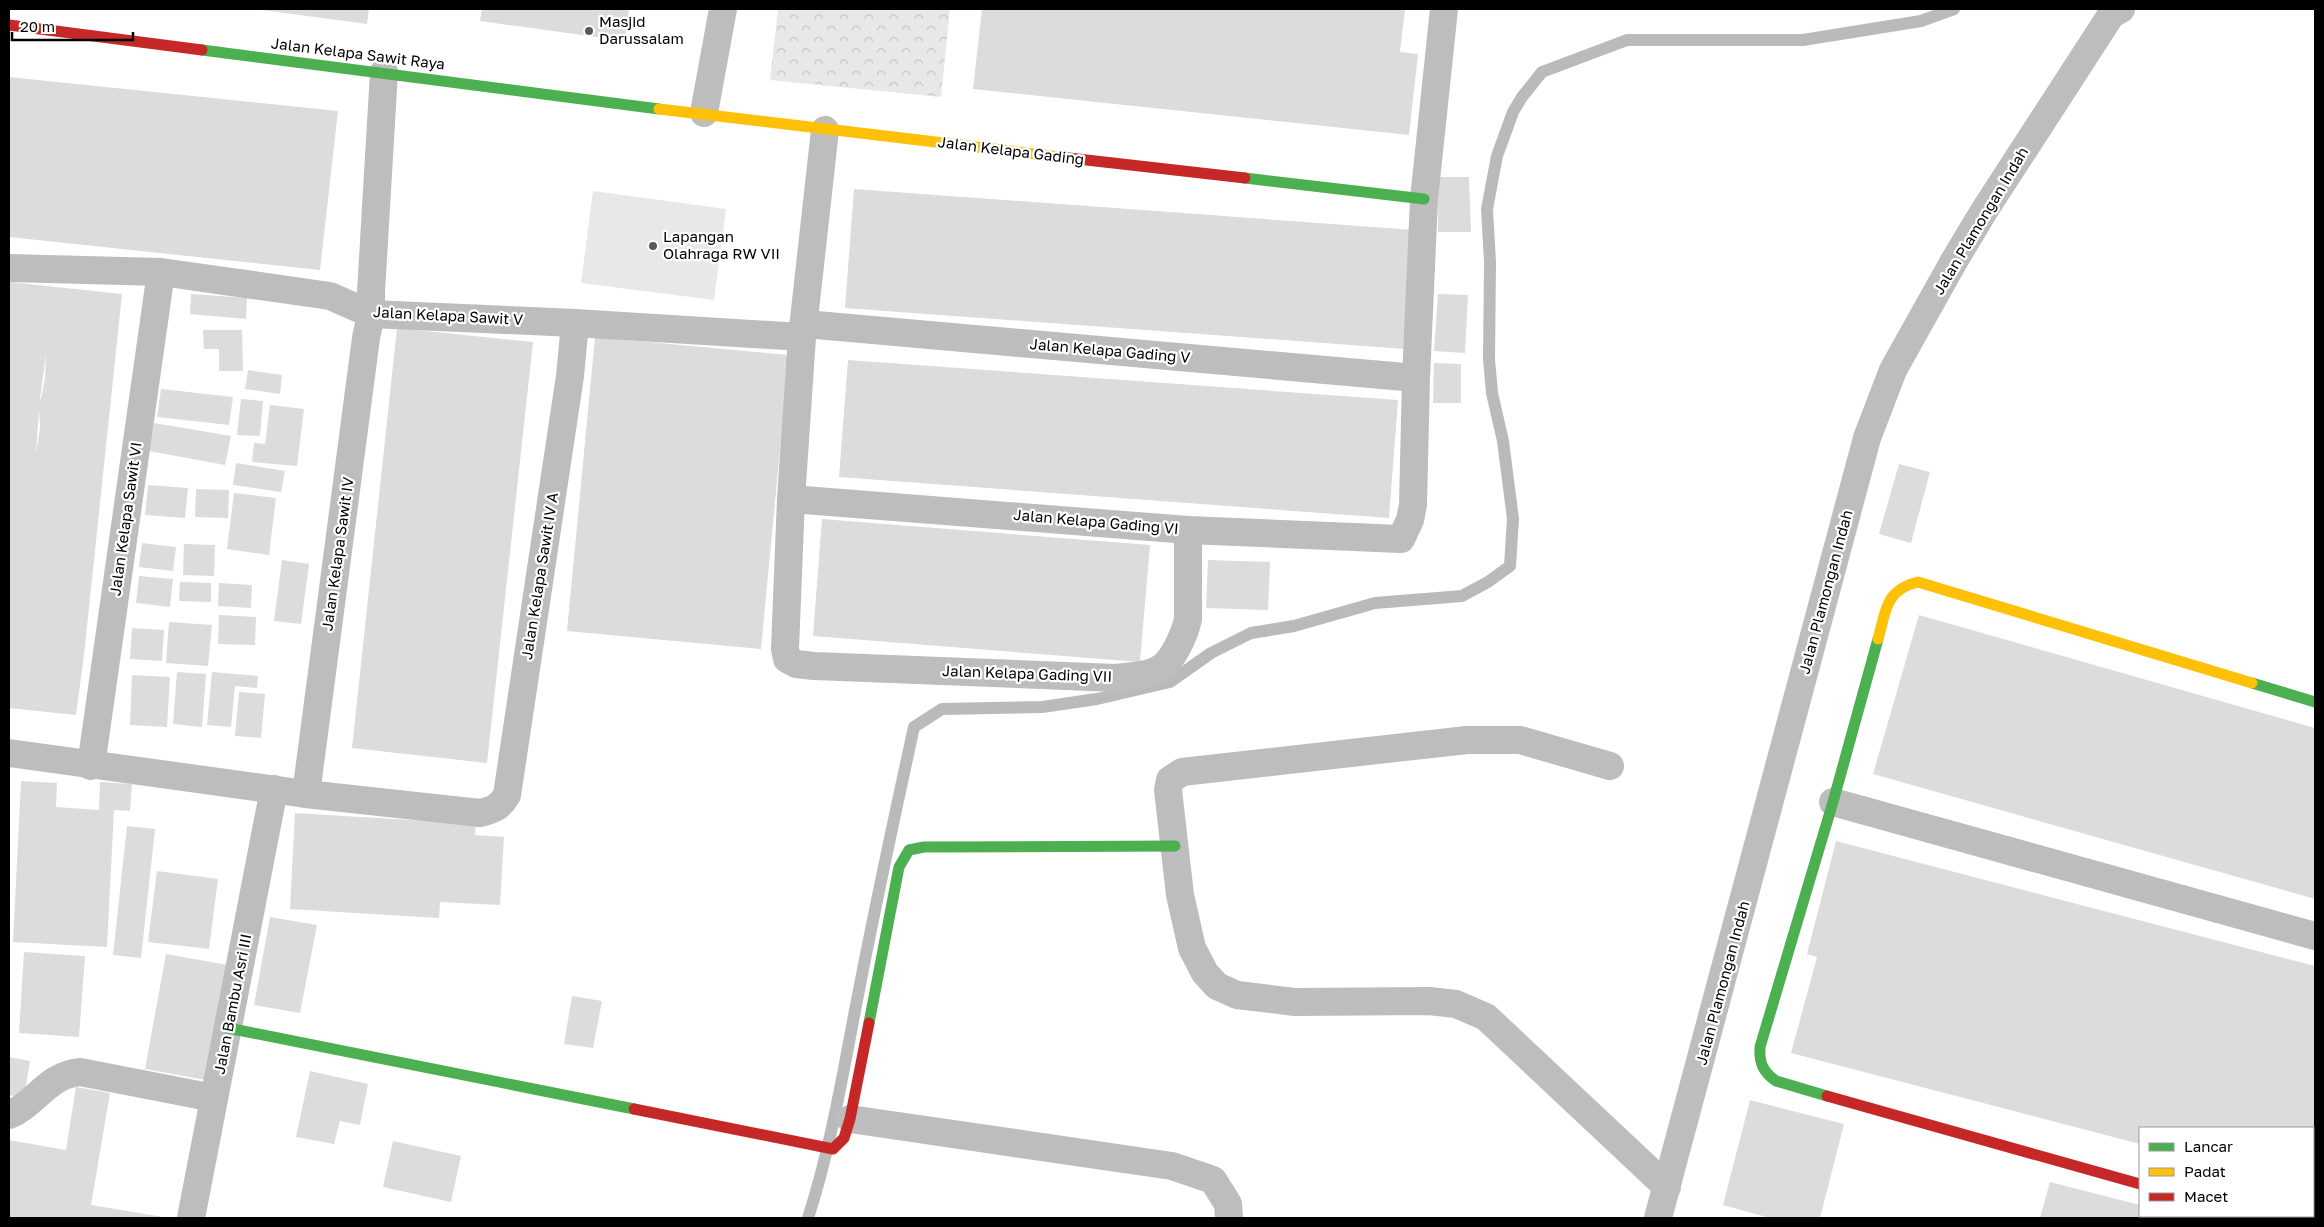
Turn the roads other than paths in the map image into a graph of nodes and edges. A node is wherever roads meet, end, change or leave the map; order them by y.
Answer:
1 (723, 9) edge
2 (1444, 9) edge
3 (2114, 11) edge
4 (9, 25) edge
5 (384, 72) junction
6 (704, 113) junction
7 (826, 130) junction
8 (1424, 200) junction
9 (9, 268) edge
10 (161, 272) junction
11 (371, 314) junction
12 (575, 323) junction
13 (803, 330) junction
14 (1416, 378) junction
15 (791, 498) junction
16 (1188, 530) junction
17 (2315, 702) edge
18 (9, 753) edge
19 (91, 766) junction
20 (1610, 766) dead end
21 (274, 790) junction
22 (306, 794) junction
23 (1833, 802) junction
24 (1175, 846) junction
25 (2315, 936) edge
26 (228, 1028) junction
27 (214, 1098) junction
28 (9, 1115) edge
29 (850, 1119) junction
30 (2139, 1184) edge
31 (1667, 1187) junction
32 (191, 1218) edge
33 (1229, 1218) edge
34 (1658, 1218) edge

1 - 6 street
2 - 8 street
3 - 31 street, Jalan Plamongan Indah
4 - 5 street, Jalan Kelapa Sawit Raya
5 - 6 street, Jalan Kelapa Sawit Raya
5 - 11 street, Jalan Kelapa Sawit IV
6 - 7 street, Jalan Kelapa Gading
7 - 8 street, Jalan Kelapa Gading
7 - 13 street
8 - 14 street
9 - 10 street, Jalan Kelapa Sawit V
10 - 11 street, Jalan Kelapa Sawit V
10 - 19 street, Jalan Kelapa Sawit VI
11 - 12 street, Jalan Kelapa Sawit V
11 - 22 street, Jalan Kelapa Sawit IV
12 - 13 street, Jalan Kelapa Sawit V
12 - 22 street, Jalan Kelapa Sawit IV A
13 - 14 street, Jalan Kelapa Gading V
13 - 15 street
14 - 16 street, Jalan Kelapa Gading VI
15 - 16 street, Jalan Kelapa Gading VI
15 - 16 street, Jalan Kelapa Gading VII
17 - 23 street
18 - 19 street
19 - 21 street
20 - 24 street
21 - 22 street
21 - 26 street, Jalan Bambu Asri III
23 - 25 street
23 - 30 street
24 - 29 street
24 - 31 street
26 - 27 street, Jalan Bambu Asri III
26 - 29 street
27 - 28 street
27 - 32 street, Jalan Bambu Asri III
29 - 33 street
31 - 34 street, Jalan Plamongan Indah

